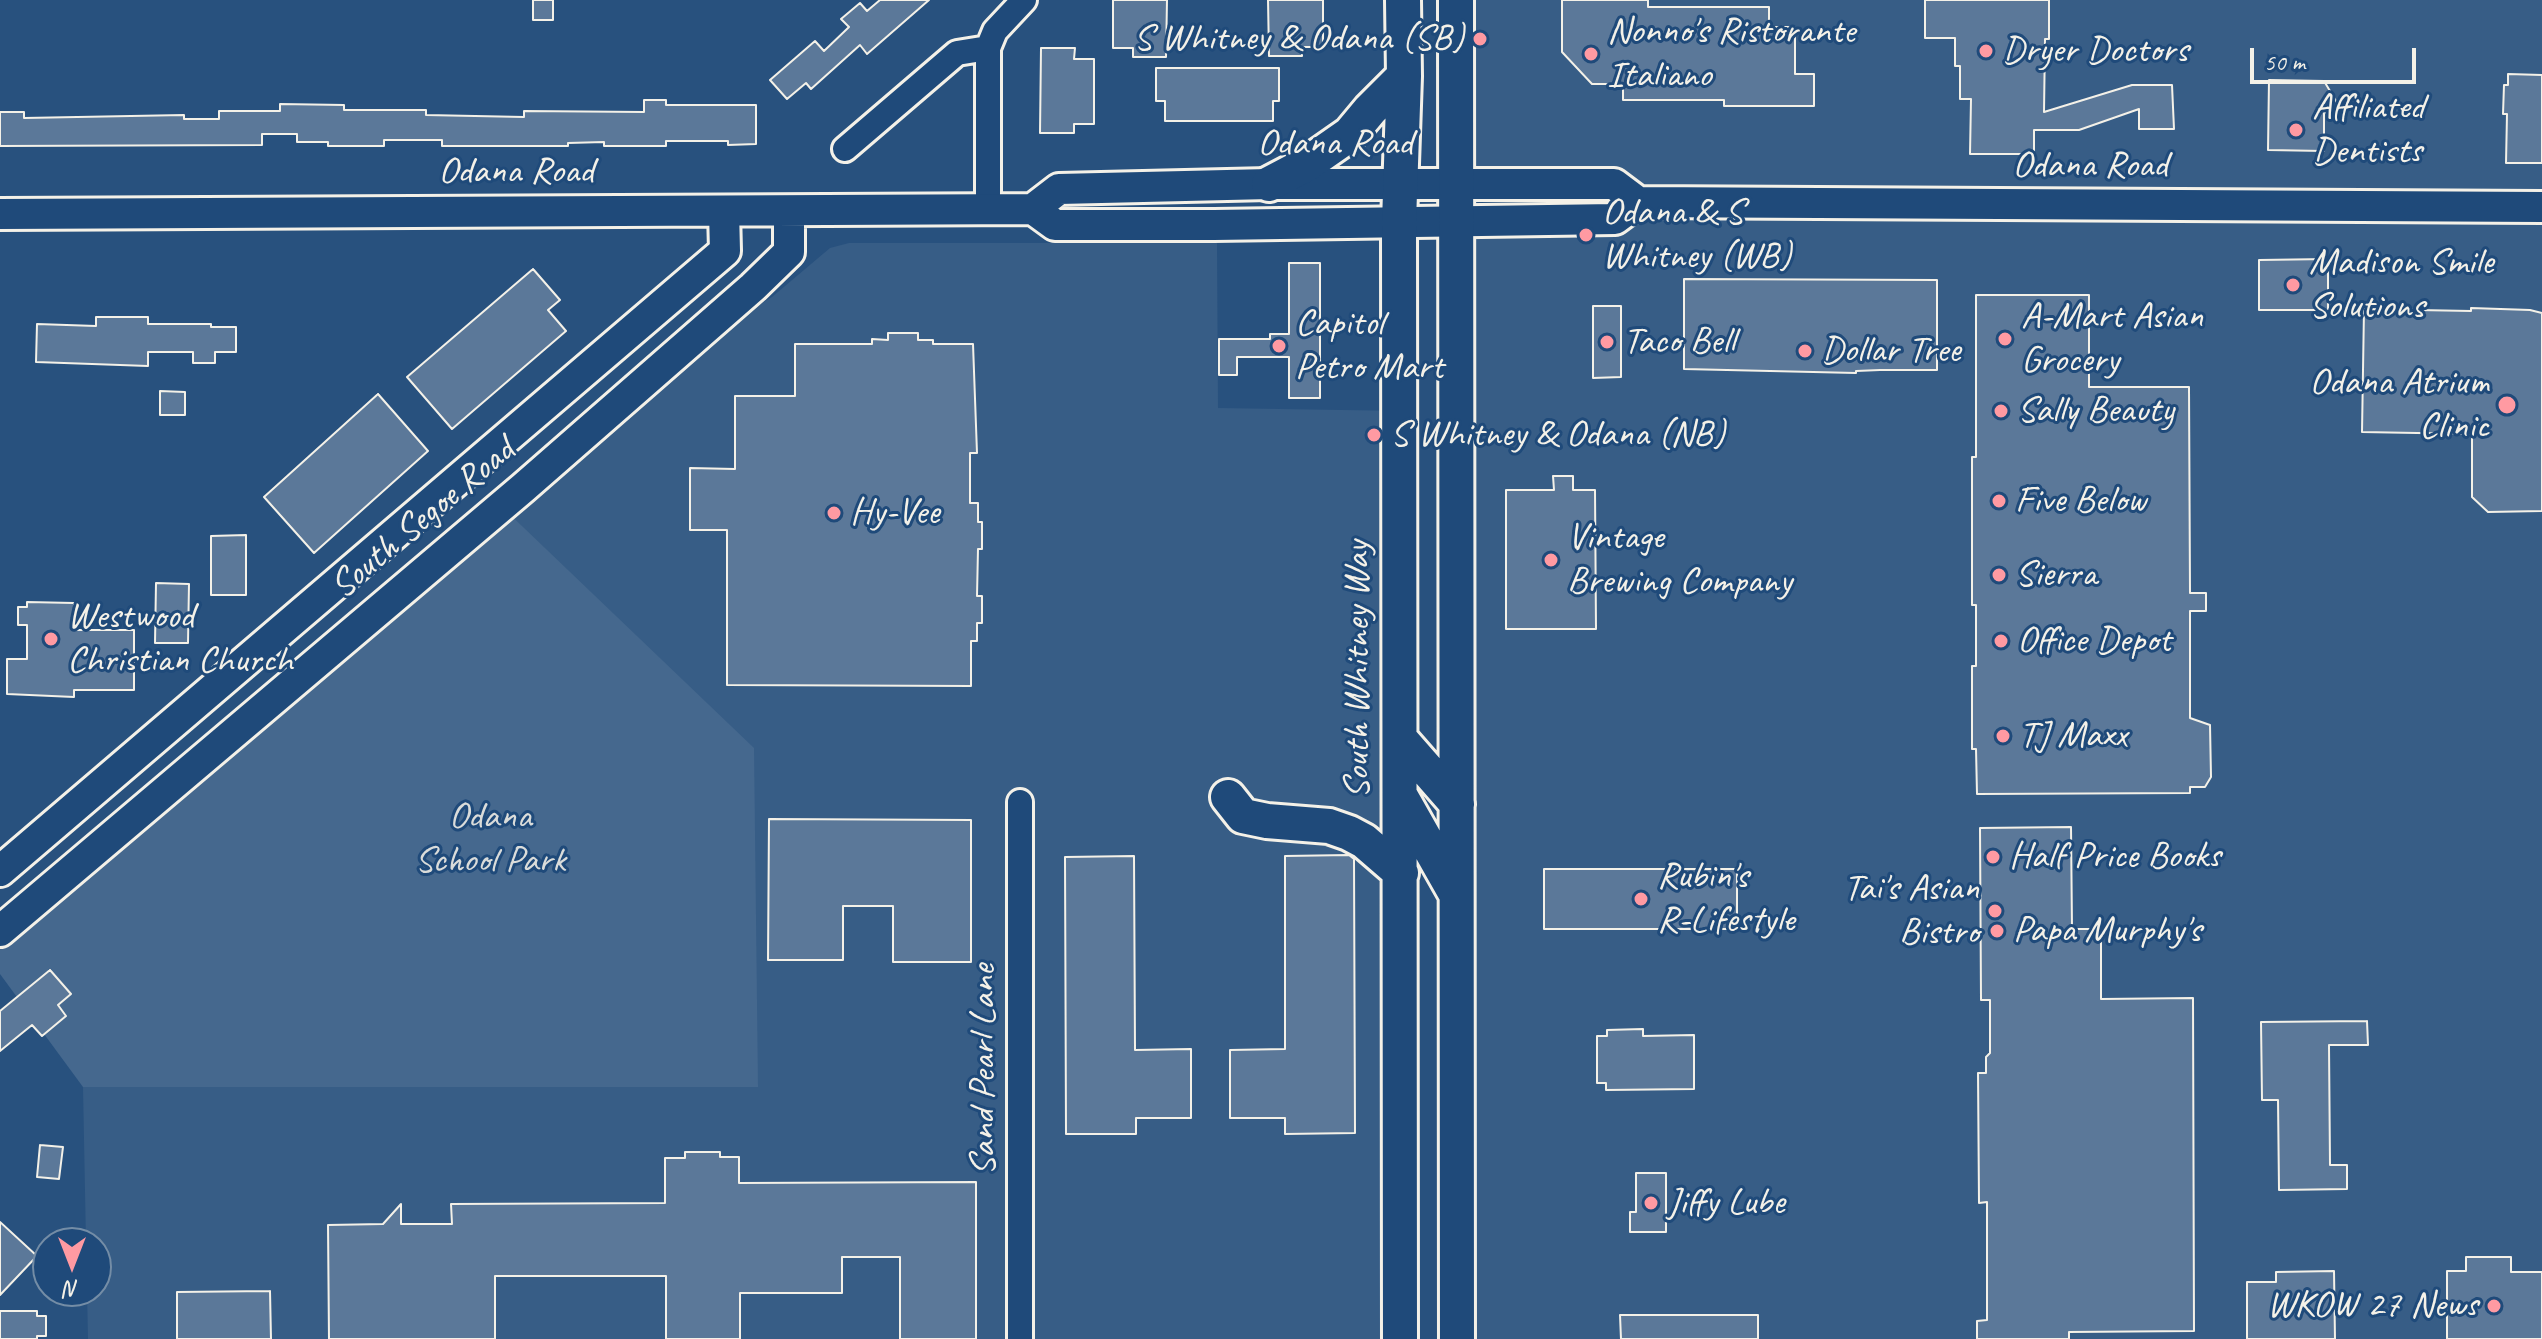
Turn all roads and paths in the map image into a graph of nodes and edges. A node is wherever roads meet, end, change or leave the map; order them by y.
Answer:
1 (1024, 0) edge
2 (1403, 0) edge
3 (1456, 0) edge
4 (988, 48) junction
5 (1404, 76) junction
6 (845, 149) dead end
7 (1456, 183) junction
8 (1269, 184) junction
9 (1401, 184) junction
10 (1638, 202) junction
11 (2542, 207) edge
12 (1033, 209) junction
13 (988, 210) junction
14 (724, 211) junction
15 (789, 211) junction
16 (0, 214) edge
17 (1399, 222) junction
18 (1456, 222) junction
19 (1401, 740) junction
20 (1228, 797) dead end
21 (1401, 797) junction
22 (1020, 802) dead end
23 (1457, 804) junction
24 (0, 871) edge
25 (1401, 873) junction
26 (1457, 894) junction
27 (0, 931) edge
28 (1020, 1339) edge
29 (1400, 1339) edge
30 (1457, 1339) edge

1 - 4 street
2 - 5 main road, South Whitney Way
3 - 7 main road
4 - 6 street
4 - 13 street
5 - 8 main road
5 - 9 main road, South Whitney Way
7 - 9 street, Odana Road
7 - 10 street, Odana Road
7 - 18 main road
8 - 9 street, Odana Road
8 - 12 street, Odana Road
9 - 17 main road, South Whitney Way
10 - 11 street, Odana Road
10 - 18 street, Odana Road
12 - 13 street, Odana Road
12 - 17 street, Odana Road
13 - 15 street, Odana Road
14 - 15 street, Odana Road
14 - 16 street, Odana Road
14 - 24 street, South Segoe Road
15 - 27 street, South Segoe Road
17 - 18 street, Odana Road
17 - 19 main road, South Whitney Way
18 - 23 main road
19 - 21 main road, South Whitney Way
19 - 23 main road
20 - 25 main road
21 - 25 main road, South Whitney Way
21 - 26 main road
22 - 28 street, Sand Pearl Lane
23 - 26 main road
25 - 29 main road, South Whitney Way
26 - 30 main road

